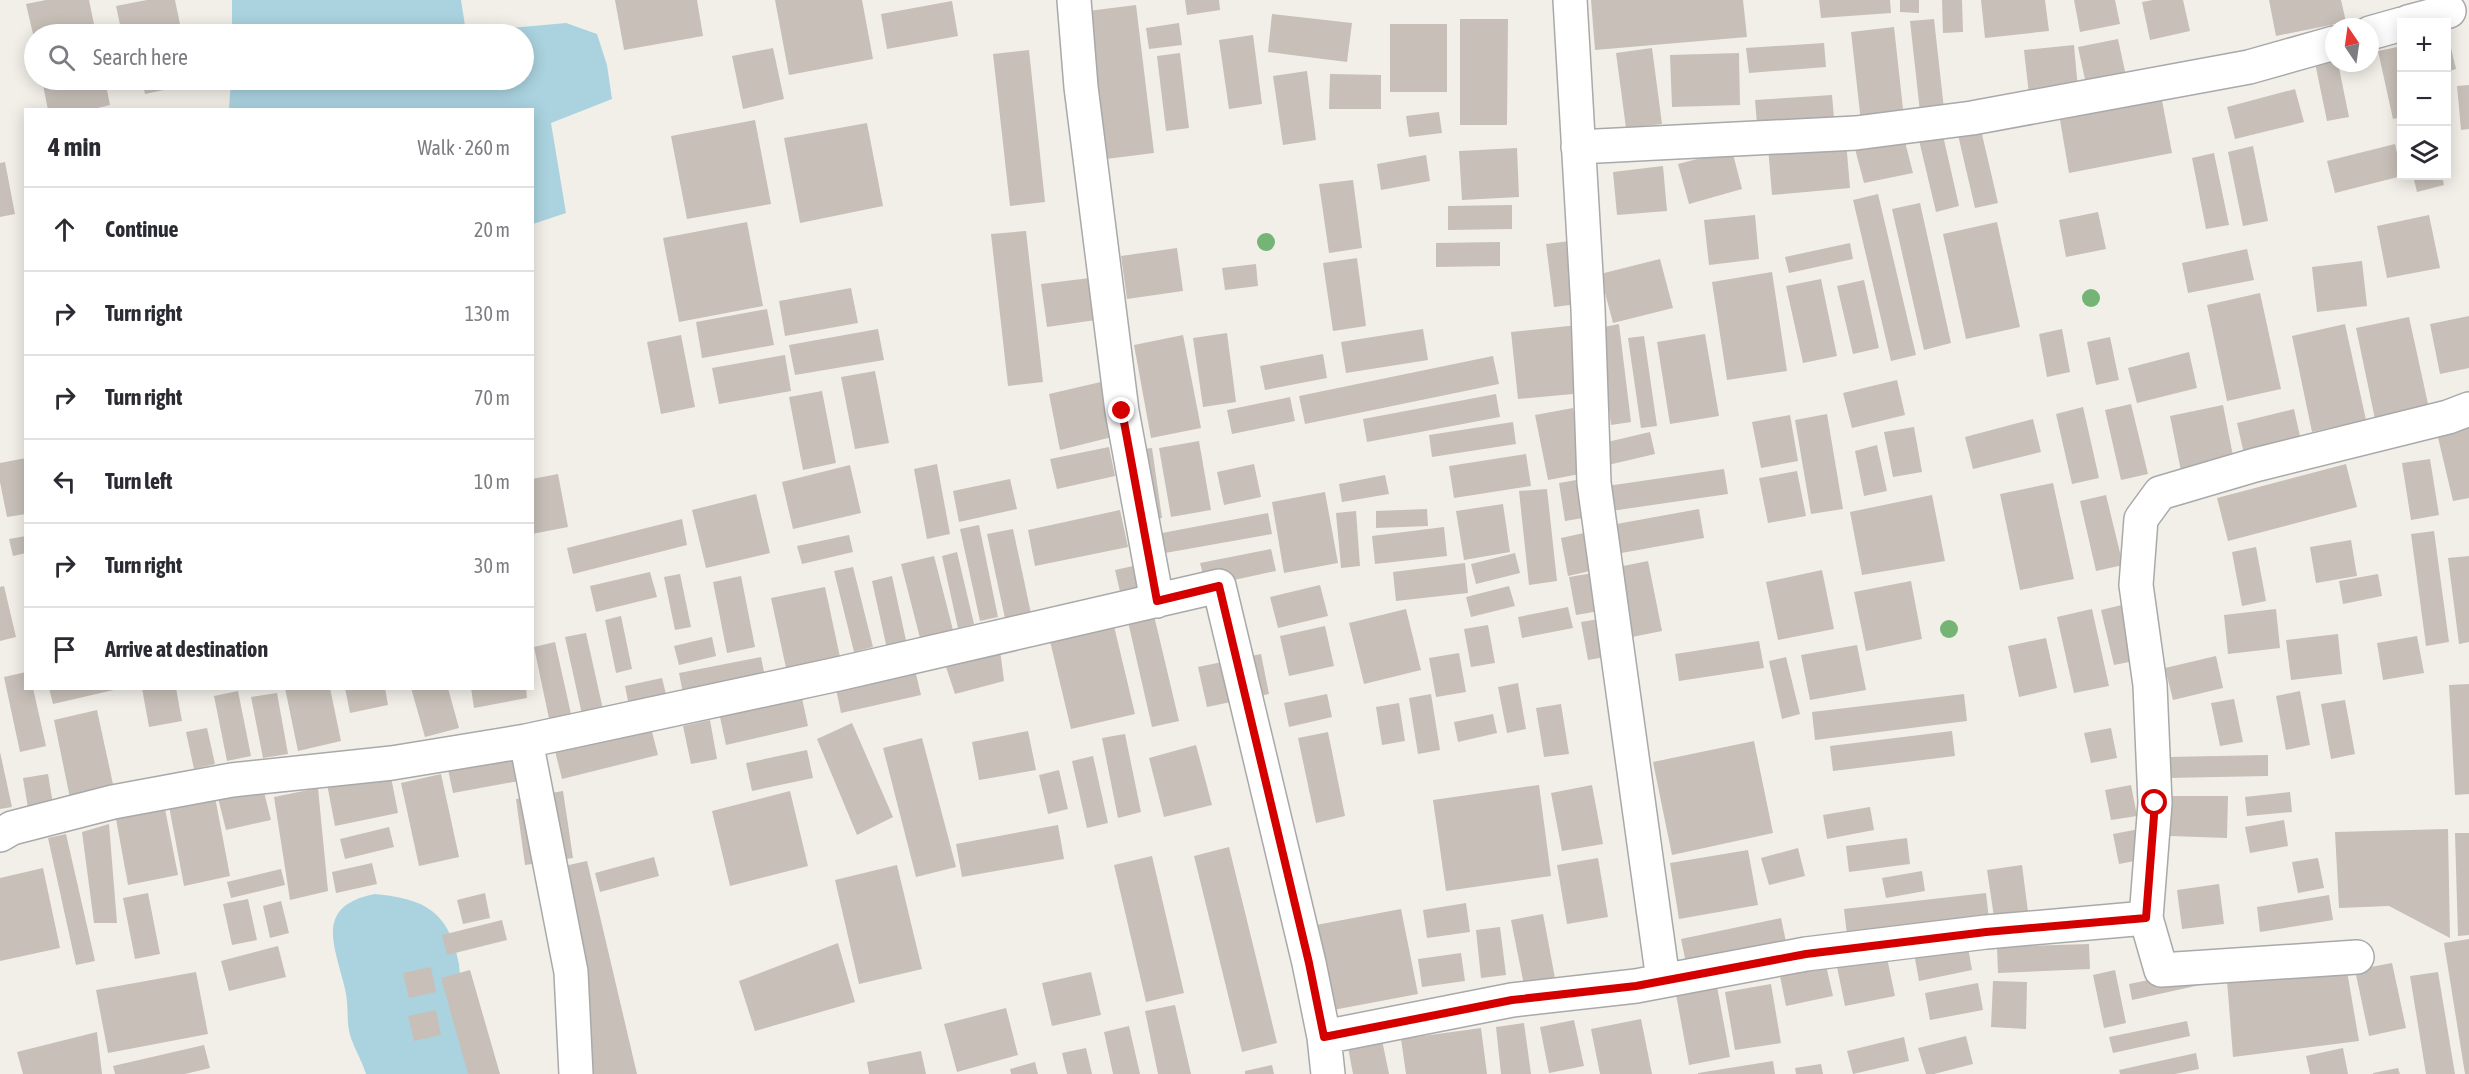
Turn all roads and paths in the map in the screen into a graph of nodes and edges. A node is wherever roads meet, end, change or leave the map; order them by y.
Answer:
1 (1074, 0) edge
2 (1570, 0) edge
3 (2449, 11) dead end
4 (2423, 18) edge
5 (2397, 25) edge
6 (2379, 30) edge
7 (2325, 46) edge
8 (1578, 147) junction
9 (2469, 409) edge
10 (1157, 601) junction
11 (526, 741) junction
12 (0, 835) edge
13 (2146, 918) junction
14 (2357, 957) dead end
15 (1663, 980) junction
16 (1324, 1037) junction
17 (576, 1074) edge
18 (1328, 1074) edge

1 - 10 street
2 - 8 street
3 - 4 street
5 - 6 street
7 - 8 street
8 - 15 street
9 - 13 street
10 - 11 street
10 - 16 street
11 - 12 street
11 - 17 street
13 - 14 street
13 - 15 street
15 - 16 street
16 - 18 street

